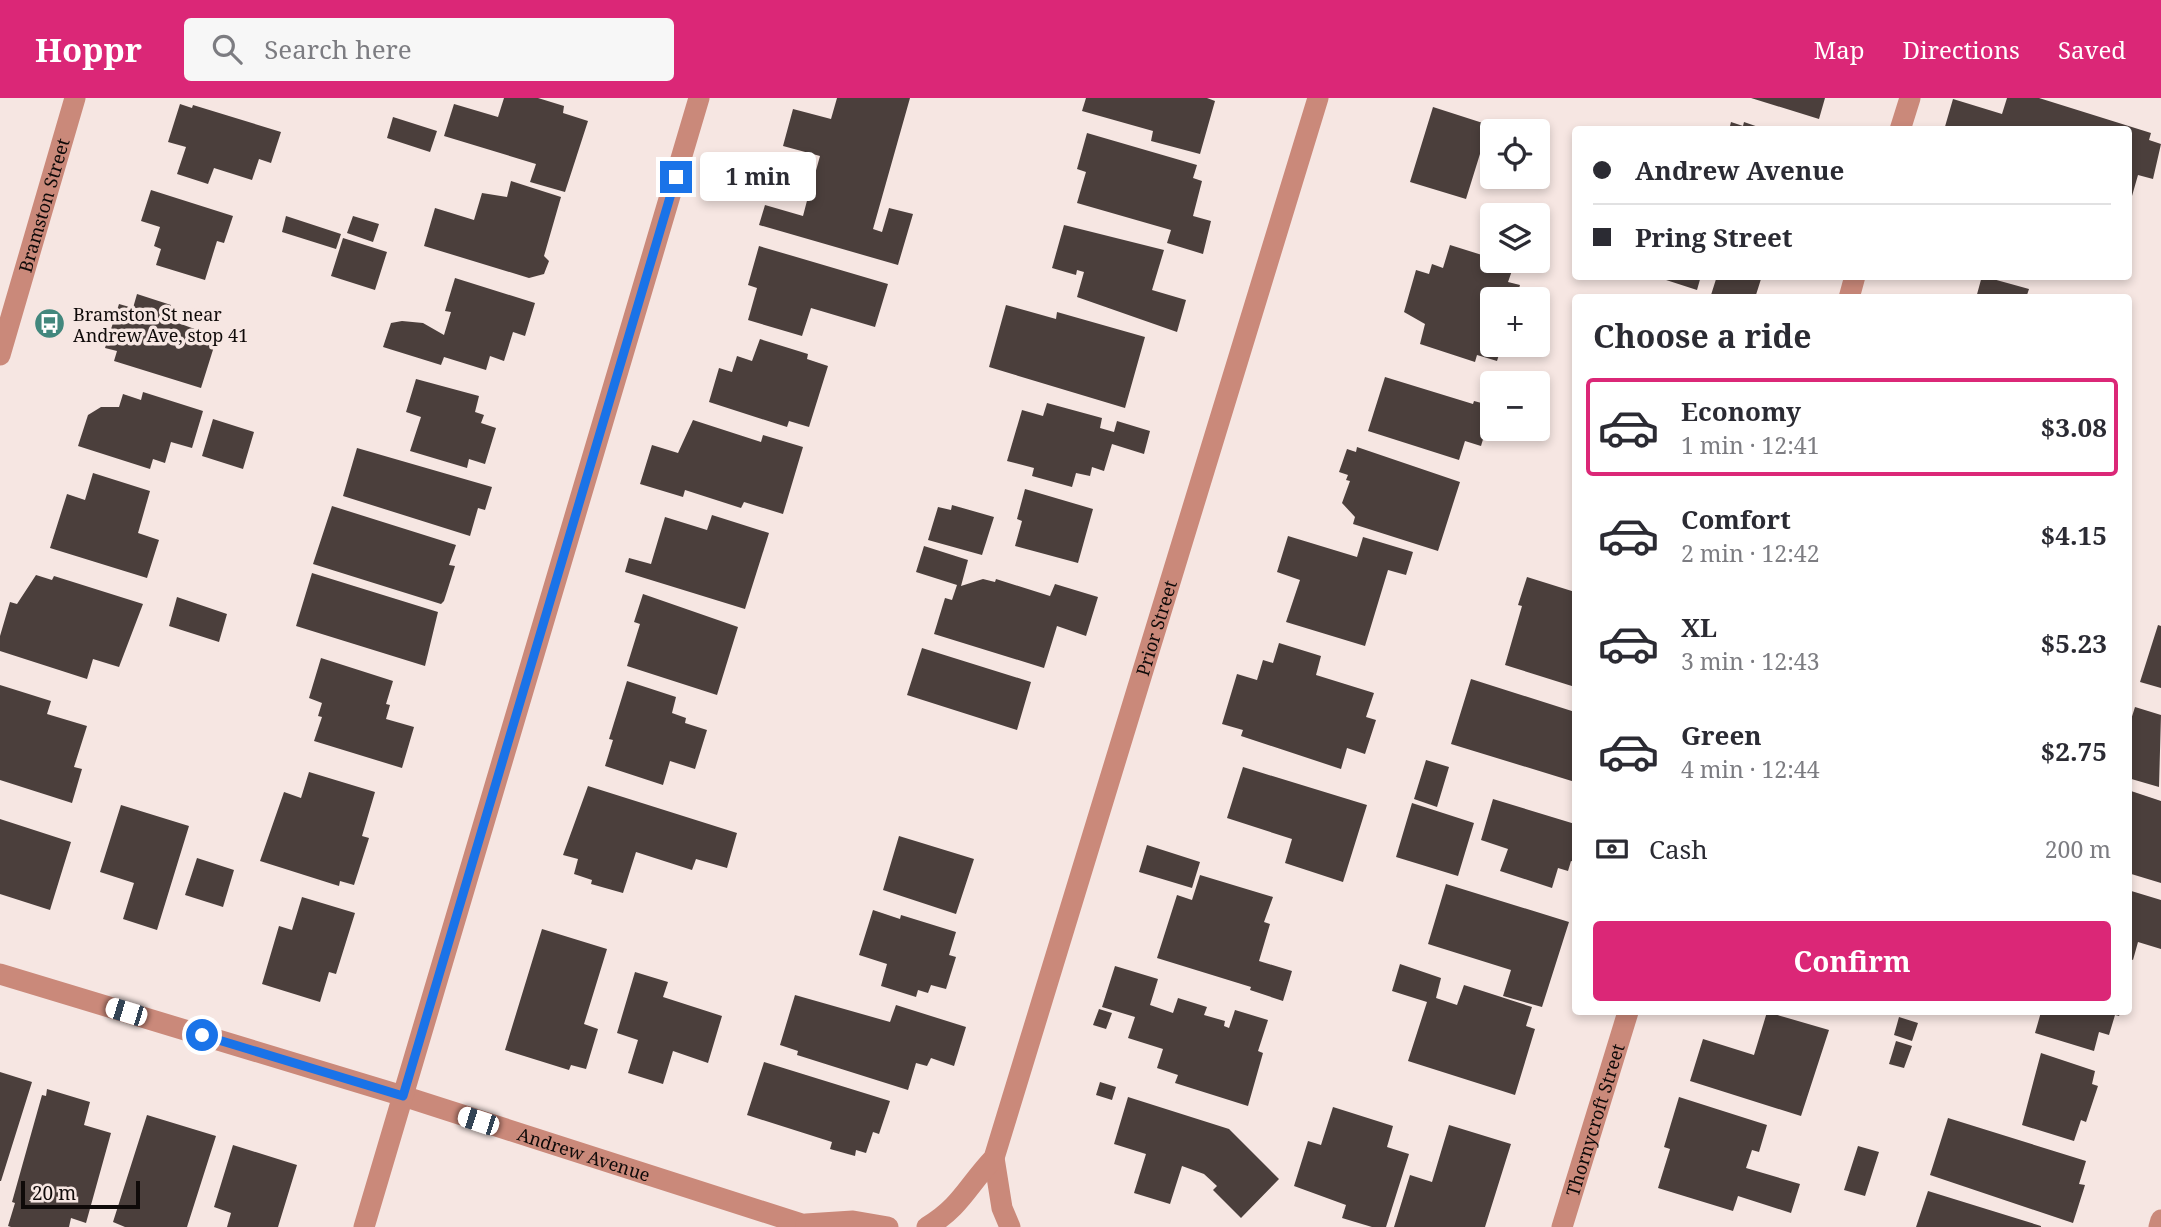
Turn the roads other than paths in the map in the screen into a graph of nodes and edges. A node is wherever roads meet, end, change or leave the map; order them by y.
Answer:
1 (75, 98) edge
2 (699, 98) edge
3 (1318, 98) edge
4 (1910, 98) edge
5 (1901, 126) edge
6 (0, 355) edge
7 (0, 974) edge
8 (1627, 1015) edge
9 (403, 1096) junction
10 (994, 1158) junction
11 (2161, 1220) edge
12 (808, 1225) edge
13 (364, 1227) edge
14 (888, 1227) edge
15 (927, 1227) edge
16 (1010, 1227) edge
17 (1562, 1227) edge
18 (2159, 1227) edge

1 - 6 street, Bramston Street
2 - 9 street
3 - 10 street, Prior Street
4 - 5 street
7 - 9 street, Andrew Avenue
8 - 17 street, Thornycroft Street
9 - 12 street, Andrew Avenue
9 - 13 street
10 - 15 street, Prior Street
10 - 16 street, Prior Street
11 - 18 street
12 - 14 street, Andrew Avenue

